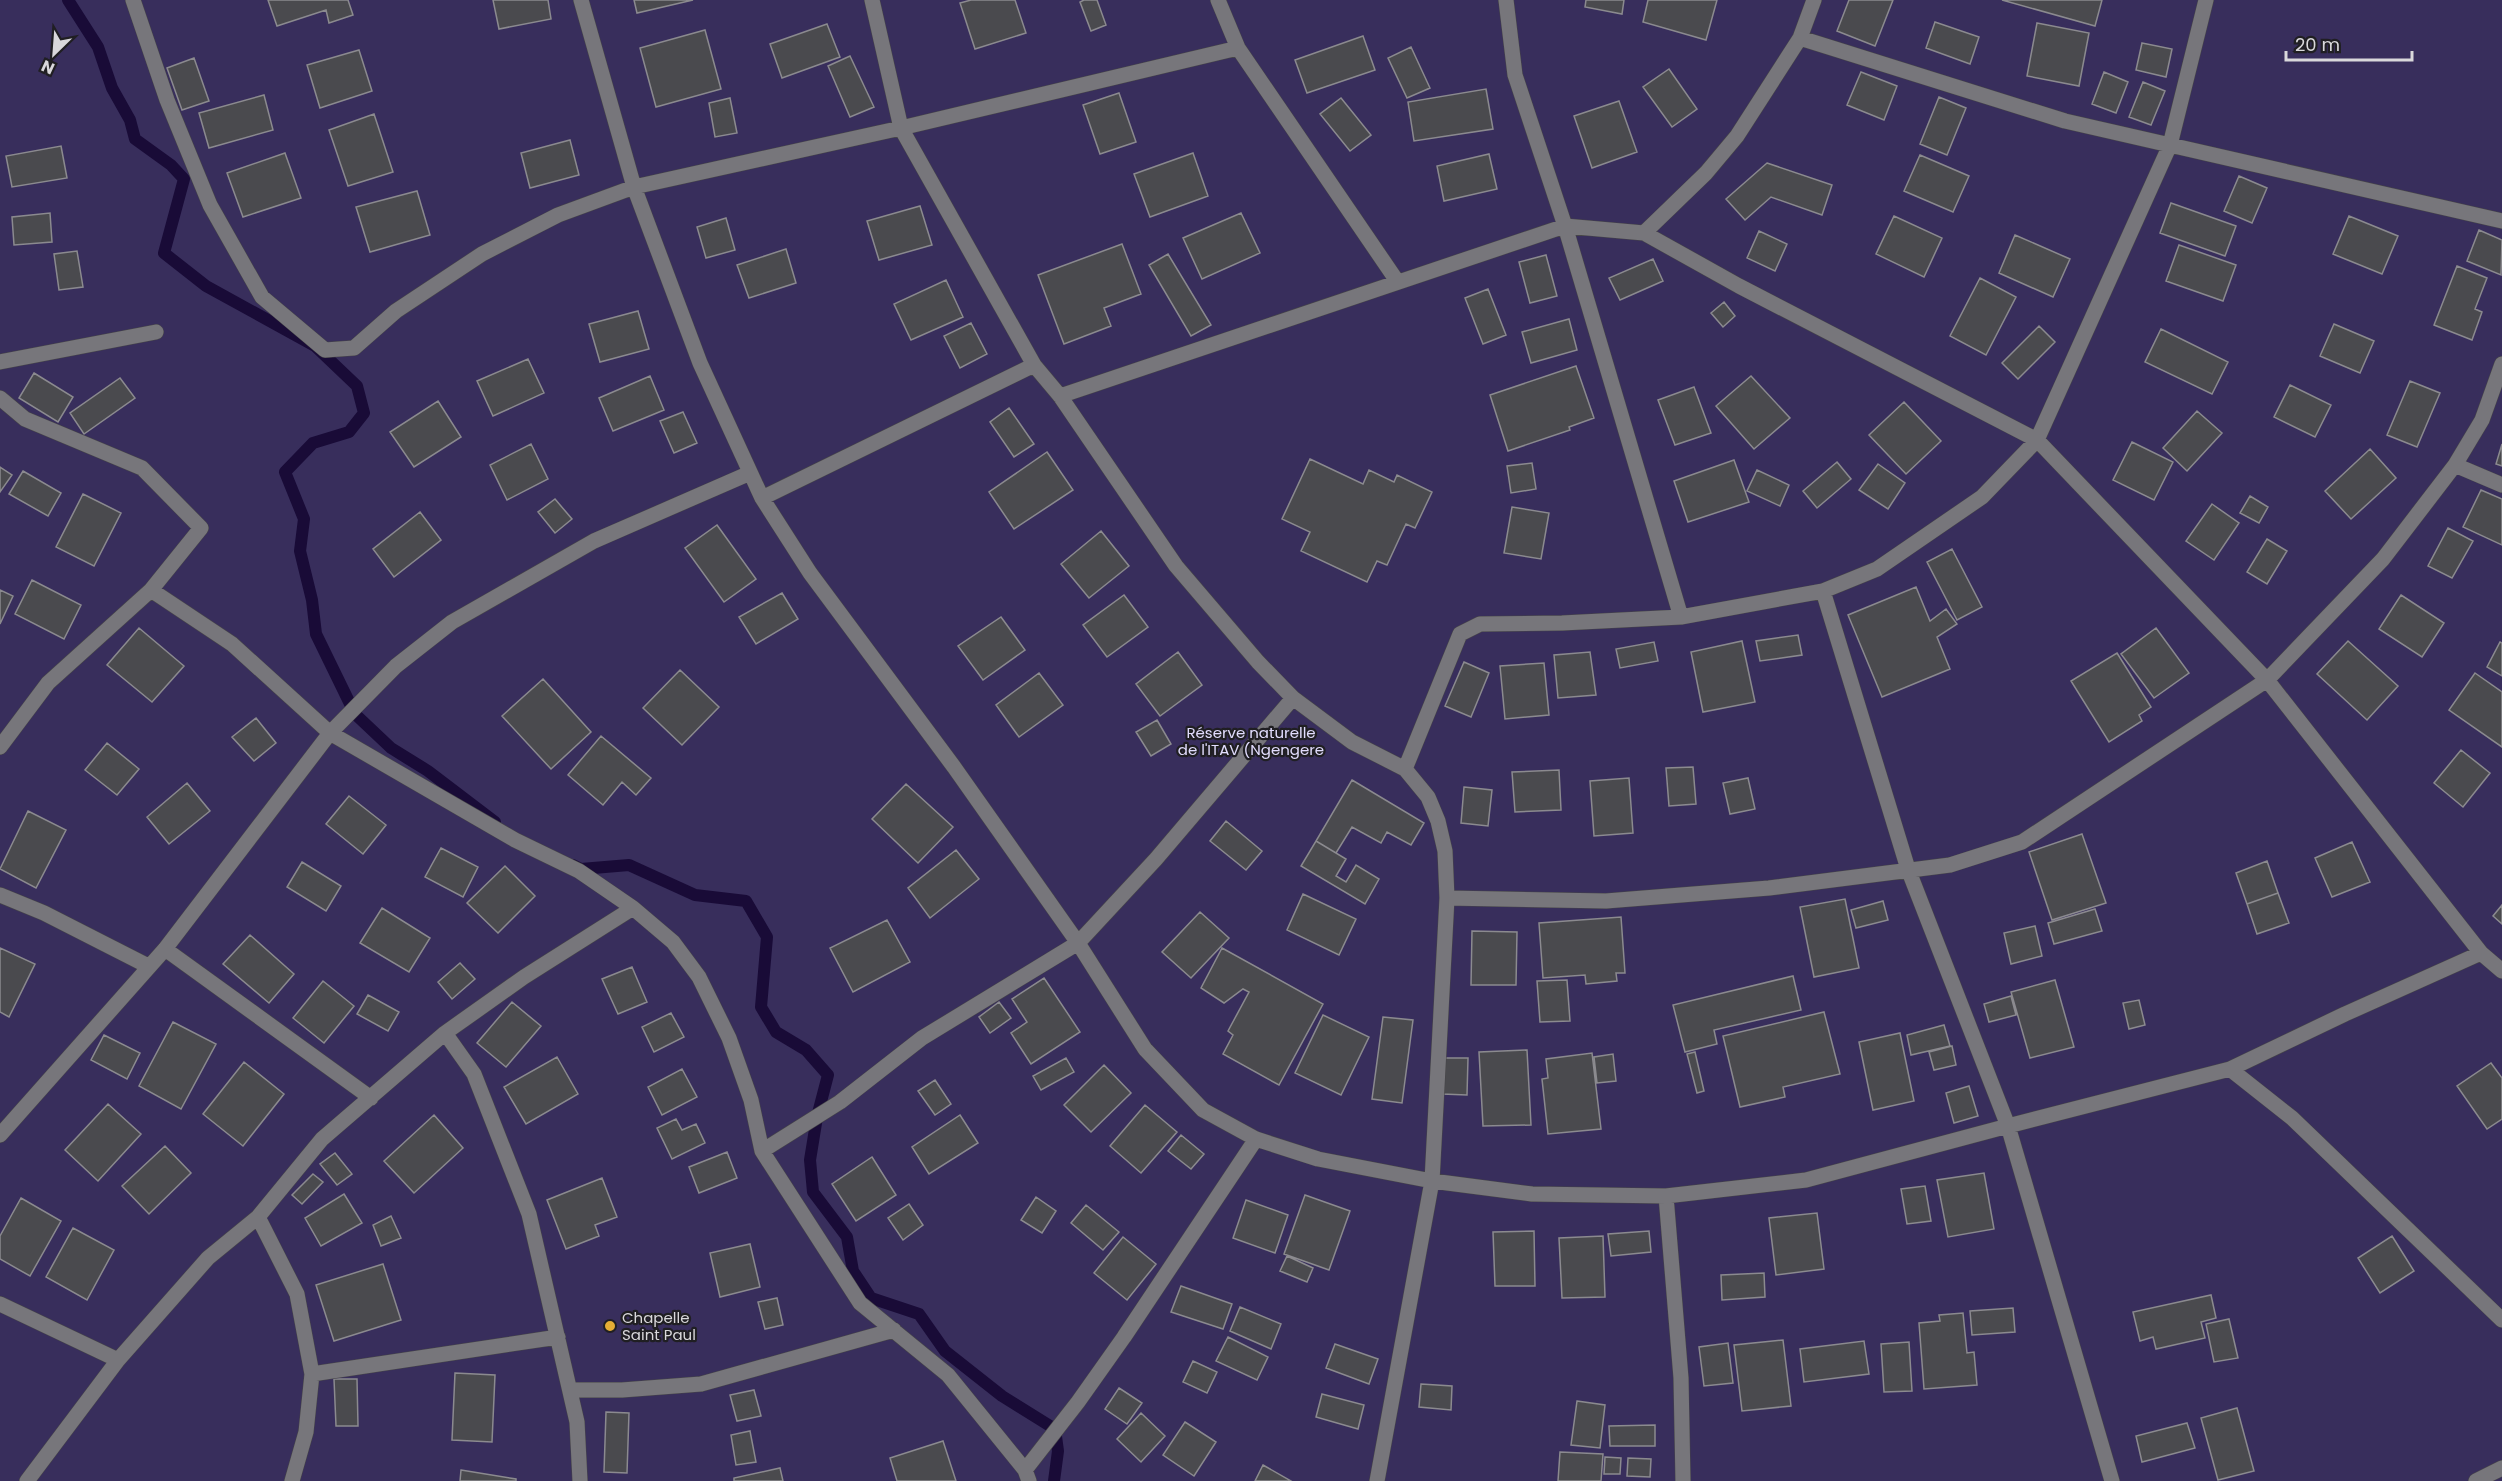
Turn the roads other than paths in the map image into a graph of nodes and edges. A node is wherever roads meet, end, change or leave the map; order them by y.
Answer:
1 (580, 0) edge
2 (872, 0) edge
3 (1218, 0) edge
4 (1506, 0) edge
5 (1814, 0) edge
6 (2206, 0) edge
7 (135, 1) edge
8 (1800, 38) junction
9 (1238, 48) junction
10 (901, 128) junction
11 (2170, 145) junction
12 (634, 187) junction
13 (2502, 220) edge
14 (1565, 226) junction
15 (1644, 233) junction
16 (1397, 281) junction
17 (156, 332) dead end
18 (0, 362) edge
19 (1034, 364) junction
20 (2502, 364) edge
21 (1060, 396) junction
22 (0, 398) edge
23 (2037, 440) junction
24 (2455, 465) junction
25 (750, 473) junction
26 (2502, 485) edge
27 (762, 498) junction
28 (151, 590) junction
29 (1823, 591) junction
30 (1681, 617) junction
31 (2267, 680) junction
32 (1293, 698) junction
33 (330, 733) junction
34 (0, 747) edge
35 (1405, 769) junction
36 (1908, 869) junction
37 (0, 895) edge
38 (1447, 898) junction
39 (633, 908) junction
40 (1078, 943) junction
41 (165, 949) junction
42 (2481, 953) junction
43 (148, 966) junction
44 (2502, 971) edge
45 (445, 1033) junction
46 (2230, 1069) junction
47 (371, 1098) junction
48 (2008, 1126) junction
49 (0, 1134) edge
50 (1256, 1139) junction
51 (762, 1151) junction
52 (1432, 1181) junction
53 (1666, 1196) junction
54 (258, 1217) junction
55 (0, 1304) edge
56 (2502, 1320) edge
57 (894, 1330) junction
58 (558, 1337) junction
59 (118, 1360) junction
60 (312, 1374) junction
61 (571, 1390) junction
62 (2502, 1468) edge
63 (1027, 1475) edge
64 (27, 1481) edge
65 (292, 1481) edge
66 (580, 1481) edge
67 (1377, 1481) edge
68 (1683, 1481) edge
69 (2112, 1481) edge
70 (2476, 1481) edge

1 - 12 street
2 - 10 street
3 - 9 street
4 - 14 street
5 - 8 street
6 - 11 street
7 - 12 street
8 - 11 street
8 - 15 street
9 - 10 street
9 - 16 street
10 - 12 street
10 - 19 street
11 - 13 street
11 - 23 street
12 - 25 street
14 - 15 street
14 - 16 street
14 - 30 street
15 - 23 street
16 - 21 street
17 - 18 street
19 - 21 street
19 - 27 street
20 - 24 street
21 - 32 street
22 - 28 street
23 - 29 street
23 - 31 street
24 - 26 street
24 - 31 street
25 - 27 street
25 - 33 street
27 - 40 street
28 - 33 street
28 - 34 street
29 - 30 street
29 - 36 street
30 - 35 street
31 - 36 street
31 - 42 street
32 - 35 street
32 - 40 street
33 - 39 street
33 - 41 street
35 - 38 street
36 - 38 street
36 - 48 street
37 - 43 street
38 - 52 street
39 - 45 street
39 - 51 street
40 - 50 street
40 - 51 street
41 - 43 street
41 - 47 street
42 - 44 street
42 - 46 street
43 - 49 street
45 - 47 street
45 - 58 street
46 - 48 street
46 - 56 street
47 - 54 street
48 - 53 street
48 - 69 street
50 - 52 street
50 - 63 street
51 - 57 street
52 - 53 street
52 - 67 street
53 - 68 street
54 - 59 street
54 - 60 street
55 - 59 street
57 - 61 street
57 - 63 street
58 - 60 street
58 - 61 street
59 - 64 street
60 - 65 street
61 - 66 street
62 - 70 street

